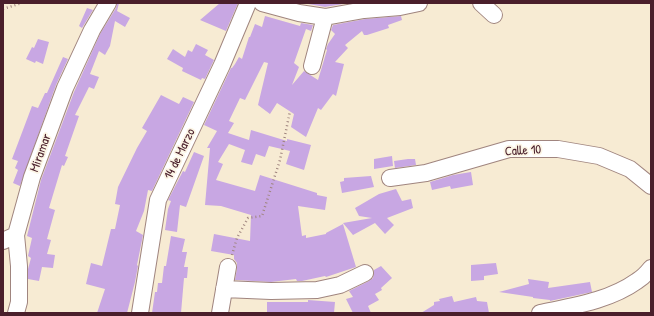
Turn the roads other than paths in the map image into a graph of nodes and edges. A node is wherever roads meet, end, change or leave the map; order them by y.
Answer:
1 (108, 3) edge
2 (248, 3) edge
3 (262, 3) edge
4 (419, 3) edge
5 (481, 3) edge
6 (494, 15) dead end
7 (325, 17) junction
8 (312, 66) dead end
9 (390, 178) dead end
10 (651, 186) edge
11 (10, 238) edge
12 (228, 267) road end
13 (651, 268) edge
14 (365, 272) dead end
15 (224, 289) junction
16 (16, 313) edge
17 (140, 313) edge
18 (220, 313) edge
19 (540, 313) edge

1 - 11 street, Miramar
2 - 17 street, 14 de Marzo
3 - 7 street
4 - 7 street
5 - 6 street
7 - 8 street
9 - 10 street, Calle 10
11 - 16 street, Miramar
12 - 15 street
13 - 19 street
14 - 15 street
15 - 18 street

